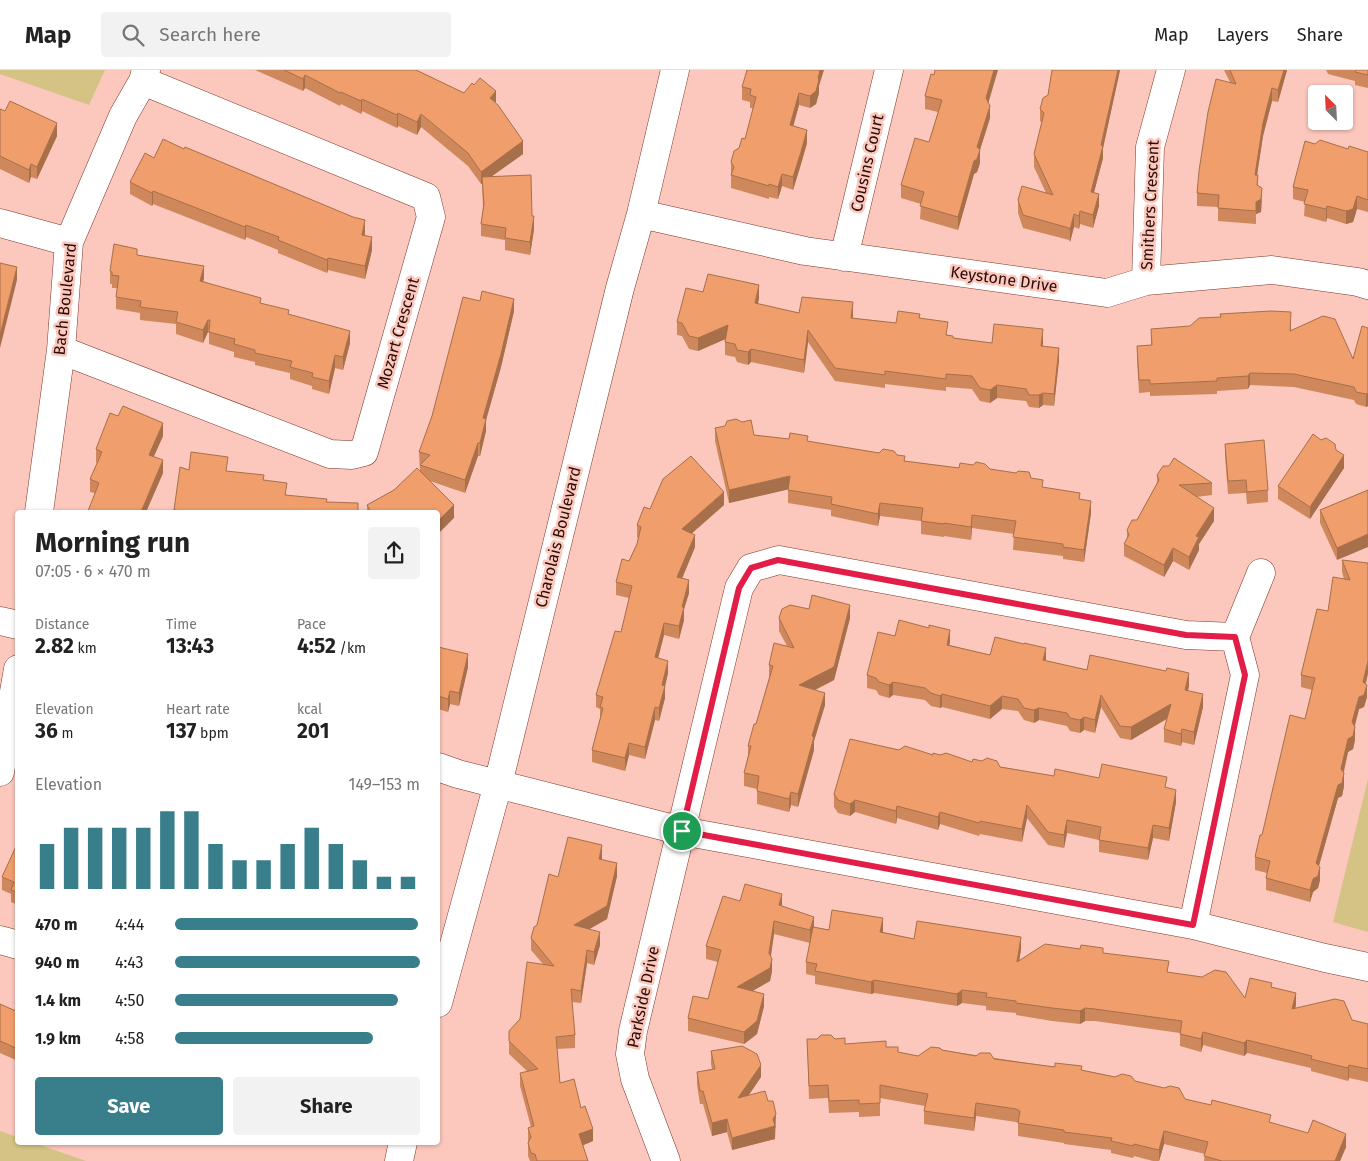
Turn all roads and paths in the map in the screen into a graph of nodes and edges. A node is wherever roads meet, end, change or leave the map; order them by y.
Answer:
1 (675, 70) edge
2 (889, 70) edge
3 (1171, 70) edge
4 (145, 76) edge
5 (641, 214) junction
6 (0, 223) edge
7 (68, 242) junction
8 (844, 257) junction
9 (1146, 281) junction
10 (1368, 285) edge
11 (61, 350) junction
12 (39, 510) edge
13 (1261, 573) dead end
14 (0, 621) edge
15 (15, 624) edge
16 (1235, 637) junction
17 (15, 686) edge
18 (440, 768) edge
19 (0, 772) edge
20 (498, 784) junction
21 (682, 831) junction
22 (1193, 925) junction
23 (0, 940) edge
24 (15, 944) edge
25 (1368, 966) edge
26 (440, 996) edge
27 (402, 1145) edge
28 (398, 1161) edge
29 (666, 1161) edge

1 - 5 street, Charolais Boulevard
2 - 8 street, Cousins Court
3 - 9 street, Smithers Crescent
4 - 7 street, Bach Boulevard
4 - 11 street, Mozart Crescent
5 - 8 street, Keystone Drive
5 - 20 street, Charolais Boulevard
6 - 7 street
7 - 11 street, Bach Boulevard
8 - 9 street, Keystone Drive
9 - 10 street, Keystone Drive
11 - 12 street, Bach Boulevard
13 - 16 street
14 - 15 street
16 - 21 street, Parkside Drive
16 - 22 street
17 - 19 street
18 - 20 street
20 - 21 street
20 - 26 street, Charolais Boulevard
21 - 22 street
21 - 29 street, Parkside Drive
22 - 25 street
23 - 24 street
27 - 28 street

